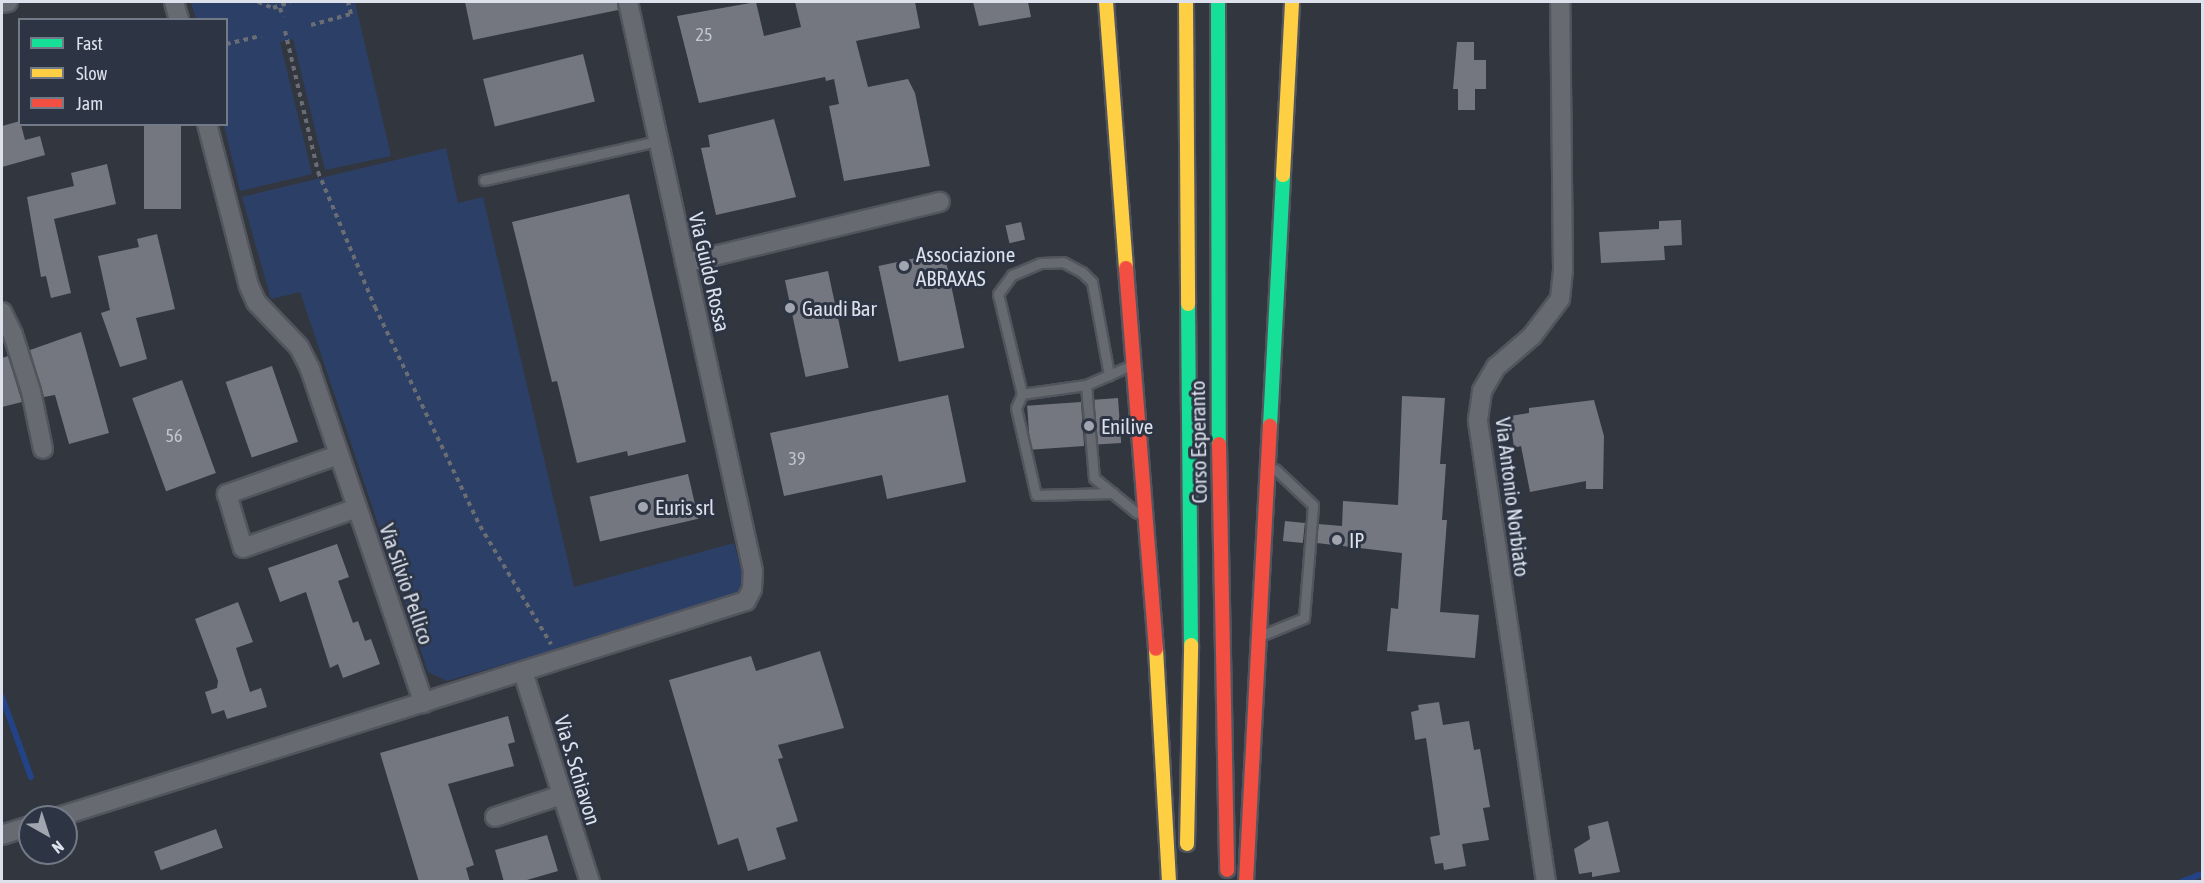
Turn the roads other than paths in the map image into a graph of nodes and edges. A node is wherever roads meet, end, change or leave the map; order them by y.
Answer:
1 (8, 2) edge
2 (174, 2) edge
3 (628, 2) edge
4 (1106, 2) edge
5 (1186, 2) edge
6 (1218, 2) edge
7 (1292, 2) edge
8 (1560, 2) edge
9 (2, 3) edge
10 (178, 18) edge
11 (208, 126) edge
12 (657, 141) junction
13 (484, 180) dead end
14 (940, 202) dead end
15 (684, 263) junction
16 (2, 312) edge
17 (1132, 365) junction
18 (1109, 375) junction
19 (1086, 385) junction
20 (1022, 394) junction
21 (43, 450) dead end
22 (338, 454) junction
23 (1269, 463) junction
24 (1113, 493) junction
25 (357, 508) junction
26 (1145, 519) junction
27 (1260, 636) junction
28 (523, 672) junction
29 (424, 703) junction
30 (561, 795) junction
31 (78, 811) edge
32 (495, 817) dead end
33 (18, 829) edge
34 (2, 834) edge
35 (1187, 858) dead end
36 (590, 882) edge
37 (1169, 882) edge
38 (1227, 882) edge
39 (1246, 882) edge
40 (1546, 882) edge

1 - 9 street
2 - 10 street
3 - 12 street, Via Guido Rossa
4 - 17 highway
5 - 35 highway, Corso Esperanto
6 - 38 highway, Corso Esperanto
7 - 23 highway
8 - 40 street, Via Antonio Norbiato
11 - 22 street, Via Silvio Pellico
12 - 13 lane
12 - 15 street, Via Guido Rossa
14 - 15 street
15 - 28 street, Via Guido Rossa
16 - 21 street
17 - 18 lane
17 - 26 highway
18 - 19 lane
18 - 20 lane
19 - 20 lane
19 - 24 lane
20 - 24 lane
22 - 25 street, Via Silvio Pellico
22 - 25 street
23 - 27 highway
23 - 27 lane
24 - 26 lane
25 - 29 street, Via Silvio Pellico
26 - 37 highway
27 - 39 highway
28 - 29 street
28 - 30 street, Via S. Schiavon
29 - 31 street
30 - 32 street
30 - 36 street, Via S. Schiavon
33 - 34 street

